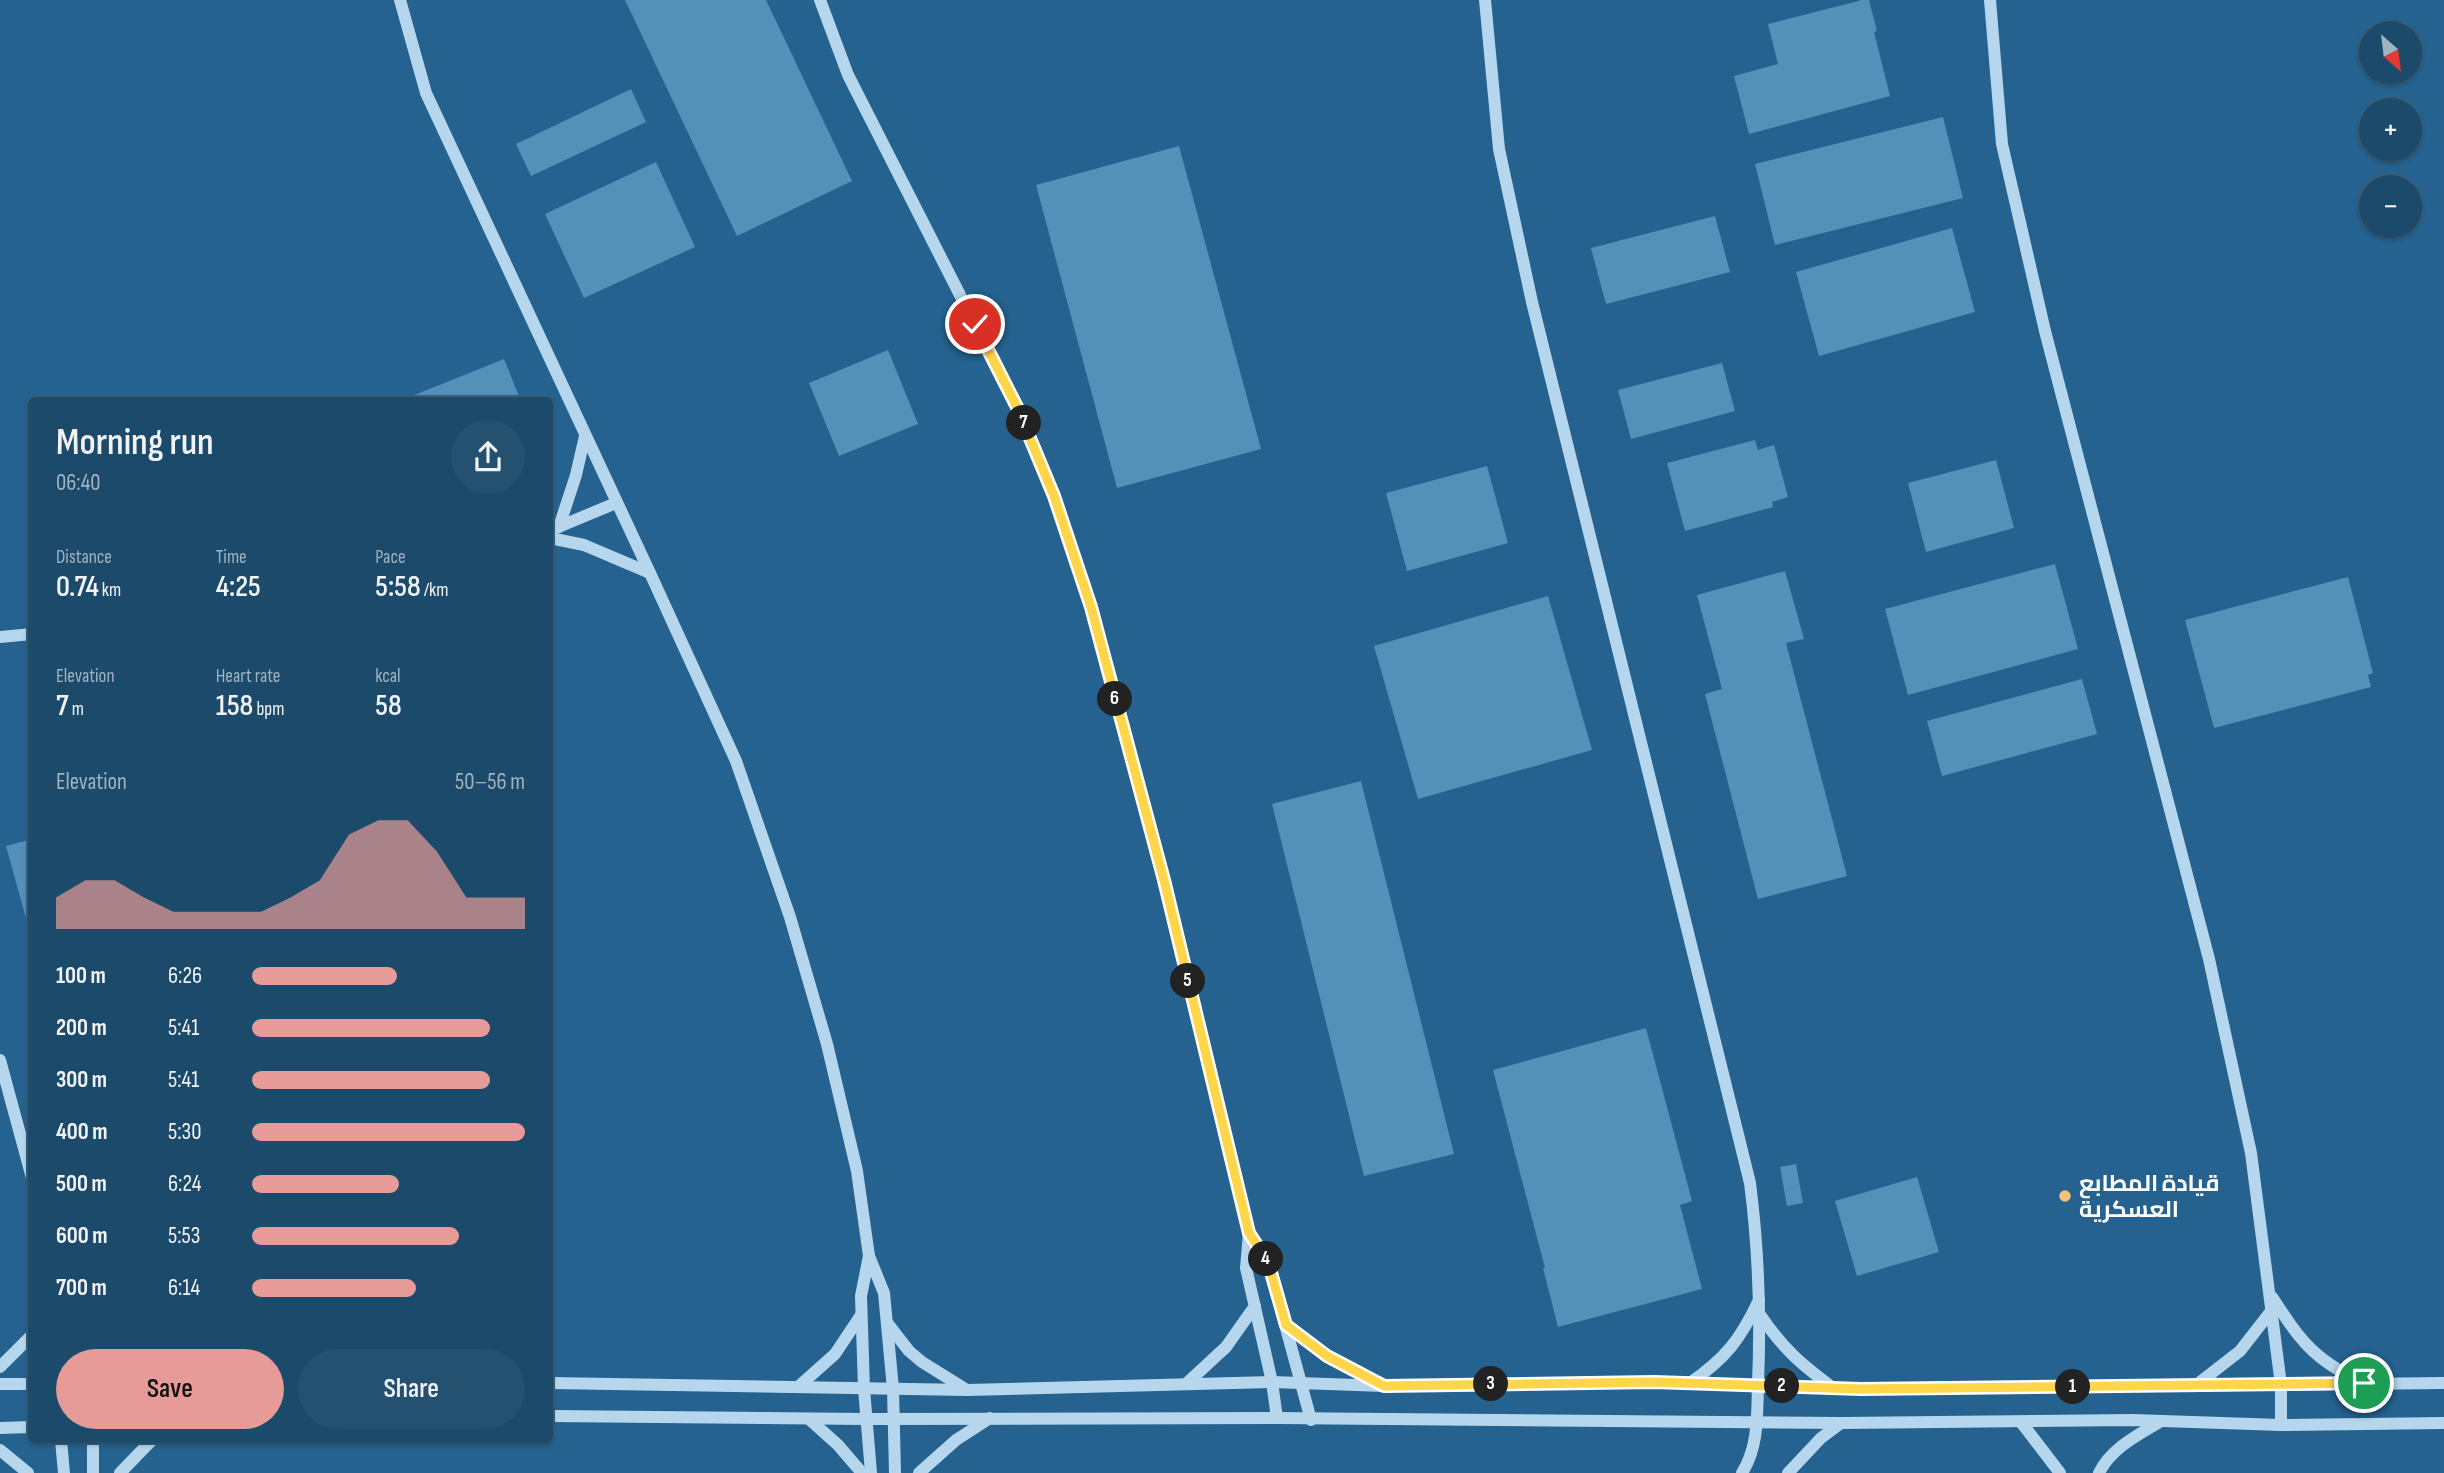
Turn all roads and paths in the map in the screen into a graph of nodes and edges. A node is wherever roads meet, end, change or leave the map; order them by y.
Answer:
1 (400, 0) edge
2 (820, 0) edge
3 (1485, 0) edge
4 (1990, 0) edge
5 (585, 436) junction
6 (616, 503) junction
7 (554, 529) edge
8 (553, 539) edge
9 (650, 573) junction
10 (28, 634) edge
11 (0, 637) edge
12 (0, 1060) edge
13 (28, 1163) edge
14 (1249, 1233) junction
15 (869, 1256) junction
16 (2270, 1296) junction
17 (1761, 1297) junction
18 (1255, 1306) junction
19 (2272, 1310) junction
20 (861, 1315) junction
21 (1761, 1316) junction
22 (887, 1323) junction
23 (1286, 1325) junction
24 (28, 1339) edge
25 (0, 1367) edge
26 (553, 1382) edge
27 (1272, 1382) junction
28 (1690, 1383) junction
29 (2364, 1383) junction
30 (2444, 1383) edge
31 (0, 1384) edge
32 (28, 1384) edge
33 (1186, 1384) junction
34 (1303, 1384) junction
35 (1758, 1385) junction
36 (2281, 1385) junction
37 (1384, 1386) junction
38 (2195, 1386) junction
39 (798, 1387) junction
40 (1833, 1388) junction
41 (864, 1389) junction
42 (893, 1389) junction
43 (967, 1391) junction
44 (553, 1416) edge
45 (894, 1418) junction
46 (991, 1418) junction
47 (1278, 1418) junction
48 (810, 1419) junction
49 (867, 1419) junction
50 (1311, 1420) junction
51 (1757, 1421) junction
52 (2161, 1421) junction
53 (2021, 1422) junction
54 (1842, 1423) junction
55 (2444, 1423) edge
56 (2281, 1425) junction
57 (28, 1427) edge
58 (0, 1428) edge
59 (61, 1443) edge
60 (93, 1443) edge
61 (149, 1443) edge
62 (0, 1450) edge
63 (28, 1473) edge
64 (64, 1473) edge
65 (93, 1473) edge
66 (121, 1473) edge
67 (862, 1473) edge
68 (871, 1473) edge
69 (895, 1473) edge
70 (919, 1473) edge
71 (1742, 1473) edge
72 (1788, 1473) edge
73 (2060, 1473) edge
74 (2099, 1473) edge

1 - 5 street
2 - 14 street
3 - 17 street
4 - 16 street
5 - 6 street
5 - 7 street
6 - 7 street
6 - 9 street
8 - 9 street
9 - 15 street
10 - 11 street
12 - 13 street
14 - 18 street
14 - 23 street
15 - 20 street
15 - 22 street
16 - 19 street
16 - 29 street
17 - 21 street
17 - 28 street
18 - 27 street
18 - 33 street
19 - 36 street
19 - 38 street
20 - 39 street
20 - 41 street
21 - 35 street
21 - 40 street
22 - 42 street
22 - 43 street
23 - 34 street
23 - 37 street
24 - 25 street
26 - 39 street
27 - 33 street
27 - 34 street
27 - 47 street
28 - 35 street
28 - 37 street
29 - 30 street
29 - 36 street
31 - 32 street
33 - 43 street
34 - 37 street
34 - 50 street
35 - 40 street
35 - 51 street
36 - 38 street
36 - 56 street
38 - 40 street
39 - 41 street
41 - 42 street
41 - 49 street
42 - 43 street
42 - 45 street
44 - 48 street
45 - 46 street
45 - 49 street
45 - 69 street
46 - 47 street
46 - 70 street
47 - 50 street
48 - 49 street
48 - 67 street
49 - 68 street
50 - 51 street
51 - 54 street
51 - 71 street
52 - 53 street
52 - 56 street
52 - 74 street
53 - 54 street
53 - 73 street
54 - 72 street
55 - 56 street
57 - 58 street
59 - 64 street
60 - 65 street
61 - 66 street
62 - 63 street

